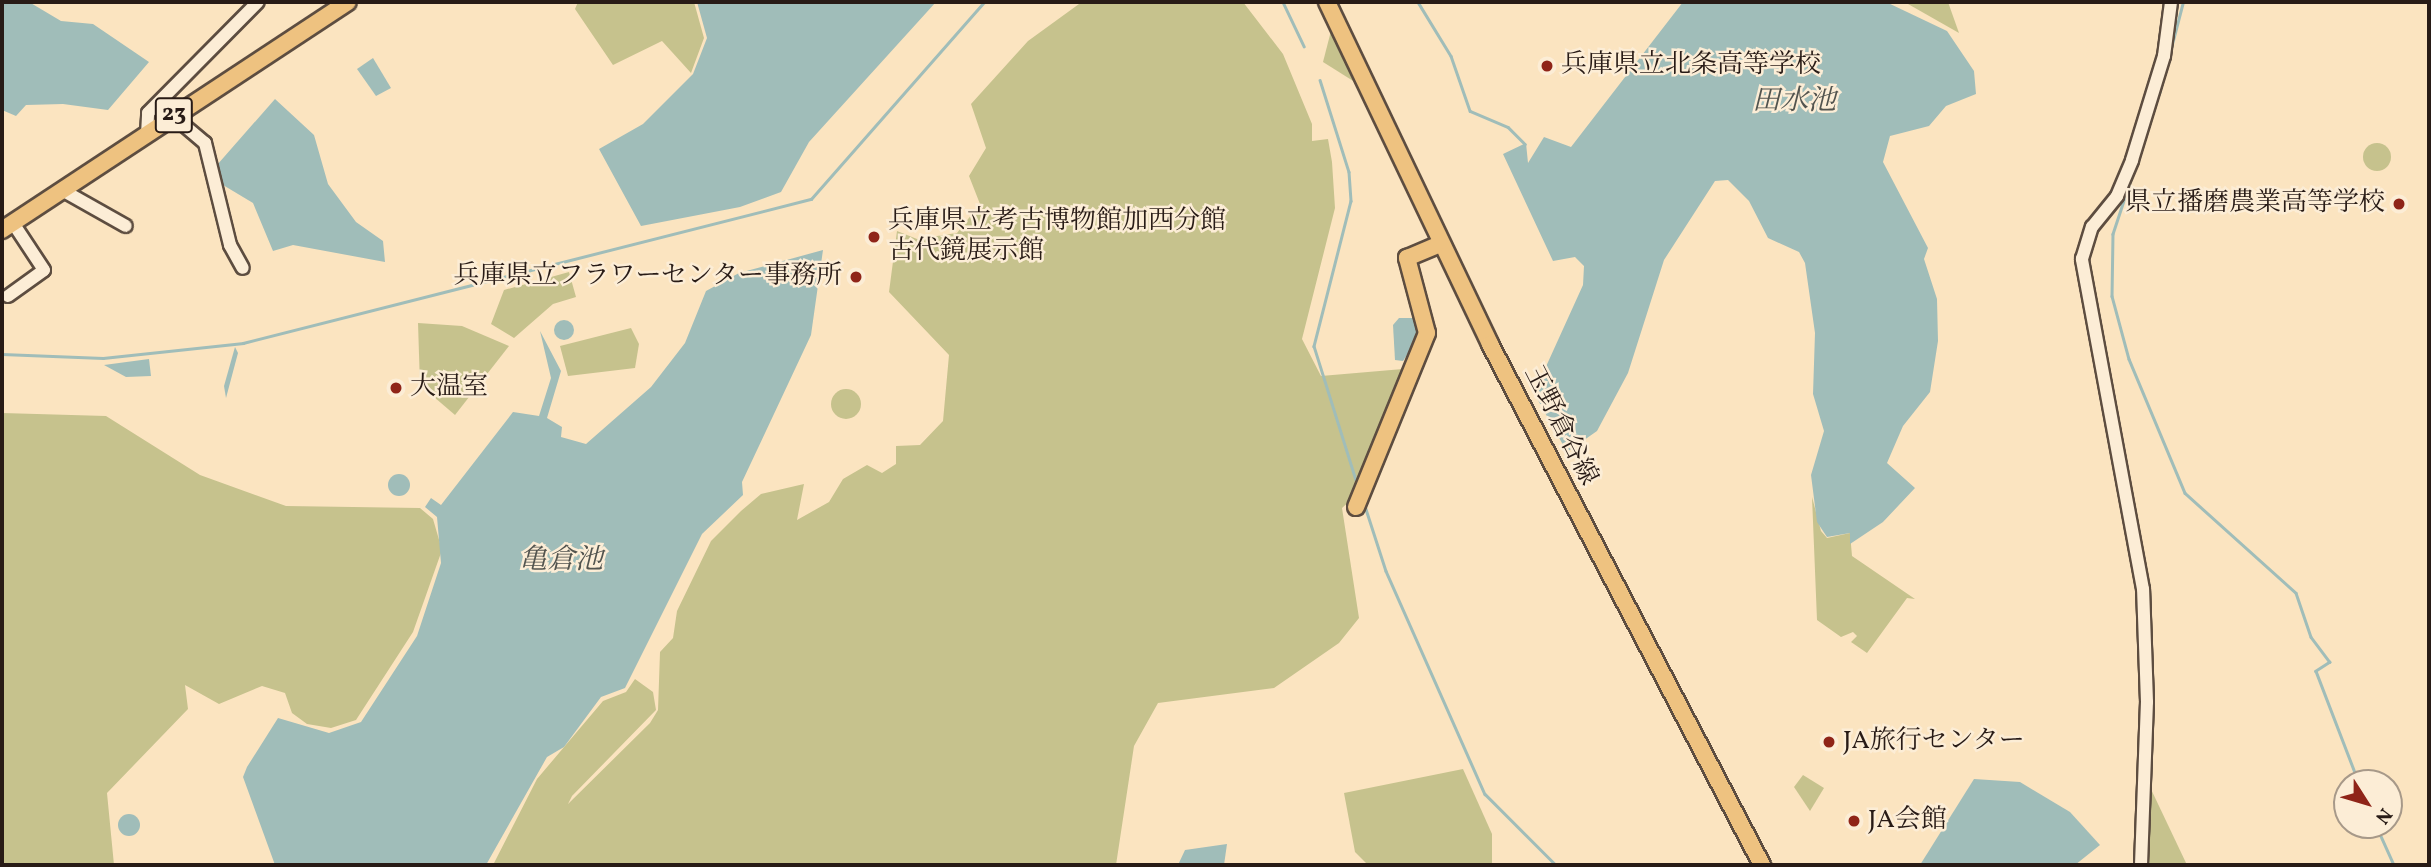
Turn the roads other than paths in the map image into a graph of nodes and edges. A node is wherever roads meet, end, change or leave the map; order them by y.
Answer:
1 (258, 2) edge
2 (348, 2) edge
3 (1327, 2) edge
4 (2171, 2) edge
5 (173, 116) junction
6 (147, 135) junction
7 (62, 190) junction
8 (7, 226) edge
9 (125, 226) dead end
10 (1435, 246) dead end
11 (243, 268) dead end
12 (8, 296) dead end
13 (1356, 507) dead end
14 (1762, 865) edge
15 (2141, 865) edge

1 - 6 street
2 - 5 main road, 23
3 - 14 main road, 玉野倉谷線
4 - 15 street
5 - 6 main road, 23
5 - 11 street
6 - 7 main road, 23
7 - 8 main road, 23
7 - 9 street
8 - 12 street
10 - 13 main road

